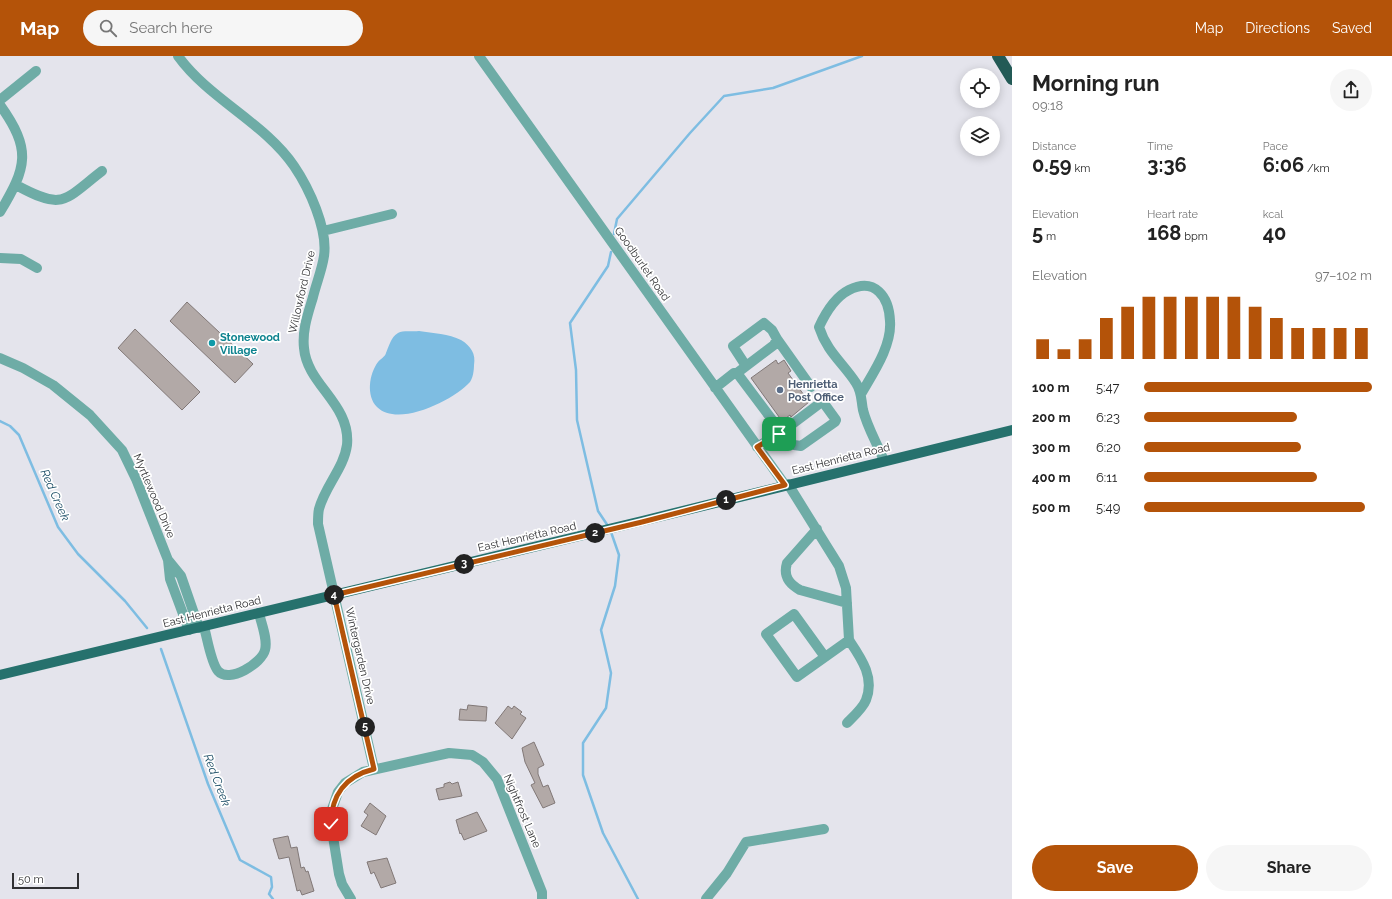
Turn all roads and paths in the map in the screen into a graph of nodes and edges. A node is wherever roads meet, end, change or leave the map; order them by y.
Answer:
1 (178, 56) edge
2 (479, 56) edge
3 (998, 56) edge
4 (36, 71) dead end
5 (1012, 79) edge
6 (0, 100) edge
7 (0, 105) edge
8 (102, 171) dead end
9 (16, 185) junction
10 (0, 212) edge
11 (392, 214) dead end
12 (323, 232) junction
13 (0, 258) edge
14 (37, 268) dead end
15 (777, 339) junction
16 (0, 358) edge
17 (746, 366) junction
18 (737, 373) junction
19 (811, 386) dead end
20 (715, 388) junction
21 (861, 394) junction
22 (1012, 430) edge
23 (779, 434) junction
24 (757, 447) junction
25 (884, 461) junction
26 (786, 485) junction
27 (817, 529) junction
28 (168, 560) junction
29 (334, 595) junction
30 (847, 603) junction
31 (259, 613) junction
32 (202, 627) junction
33 (189, 630) junction
34 (849, 640) junction
35 (825, 657) junction
36 (0, 675) edge
37 (847, 723) dead end
38 (374, 769) junction
39 (824, 829) dead end
40 (351, 899) edge
41 (542, 899) edge
42 (706, 899) edge

1 - 12 street, Willowford Drive
2 - 20 street, Goodburlet Road
3 - 5 highway
4 - 6 street
7 - 9 street
8 - 9 street
9 - 10 street
11 - 12 street
12 - 29 street, Willowford Drive
13 - 14 street
15 - 17 street
15 - 17 street
15 - 19 street
16 - 28 street, Myrtlewood Drive
17 - 18 street
18 - 20 street
18 - 23 street
20 - 24 street, Goodburlet Road
21 - 21 street
21 - 25 street
22 - 25 main road, East Henrietta Road
23 - 23 street
23 - 24 street
24 - 26 street, Goodburlet Road
25 - 26 main road, East Henrietta Road
26 - 27 street, Goodburlet Road
26 - 29 main road, East Henrietta Road
27 - 30 street, Goodburlet Road
27 - 30 street
28 - 32 street, Myrtlewood Drive
28 - 33 street, Myrtlewood Drive
29 - 31 main road, East Henrietta Road
29 - 38 street, Wintergarden Drive
30 - 34 street, Goodburlet Road
31 - 32 main road, East Henrietta Road
31 - 32 street, Myrtlewood Drive
32 - 33 main road, East Henrietta Road
33 - 36 main road, East Henrietta Road
34 - 35 street
34 - 37 street
35 - 35 street
38 - 40 street, Nightfrost Lane
38 - 41 street, Nightfrost Lane
39 - 42 street

